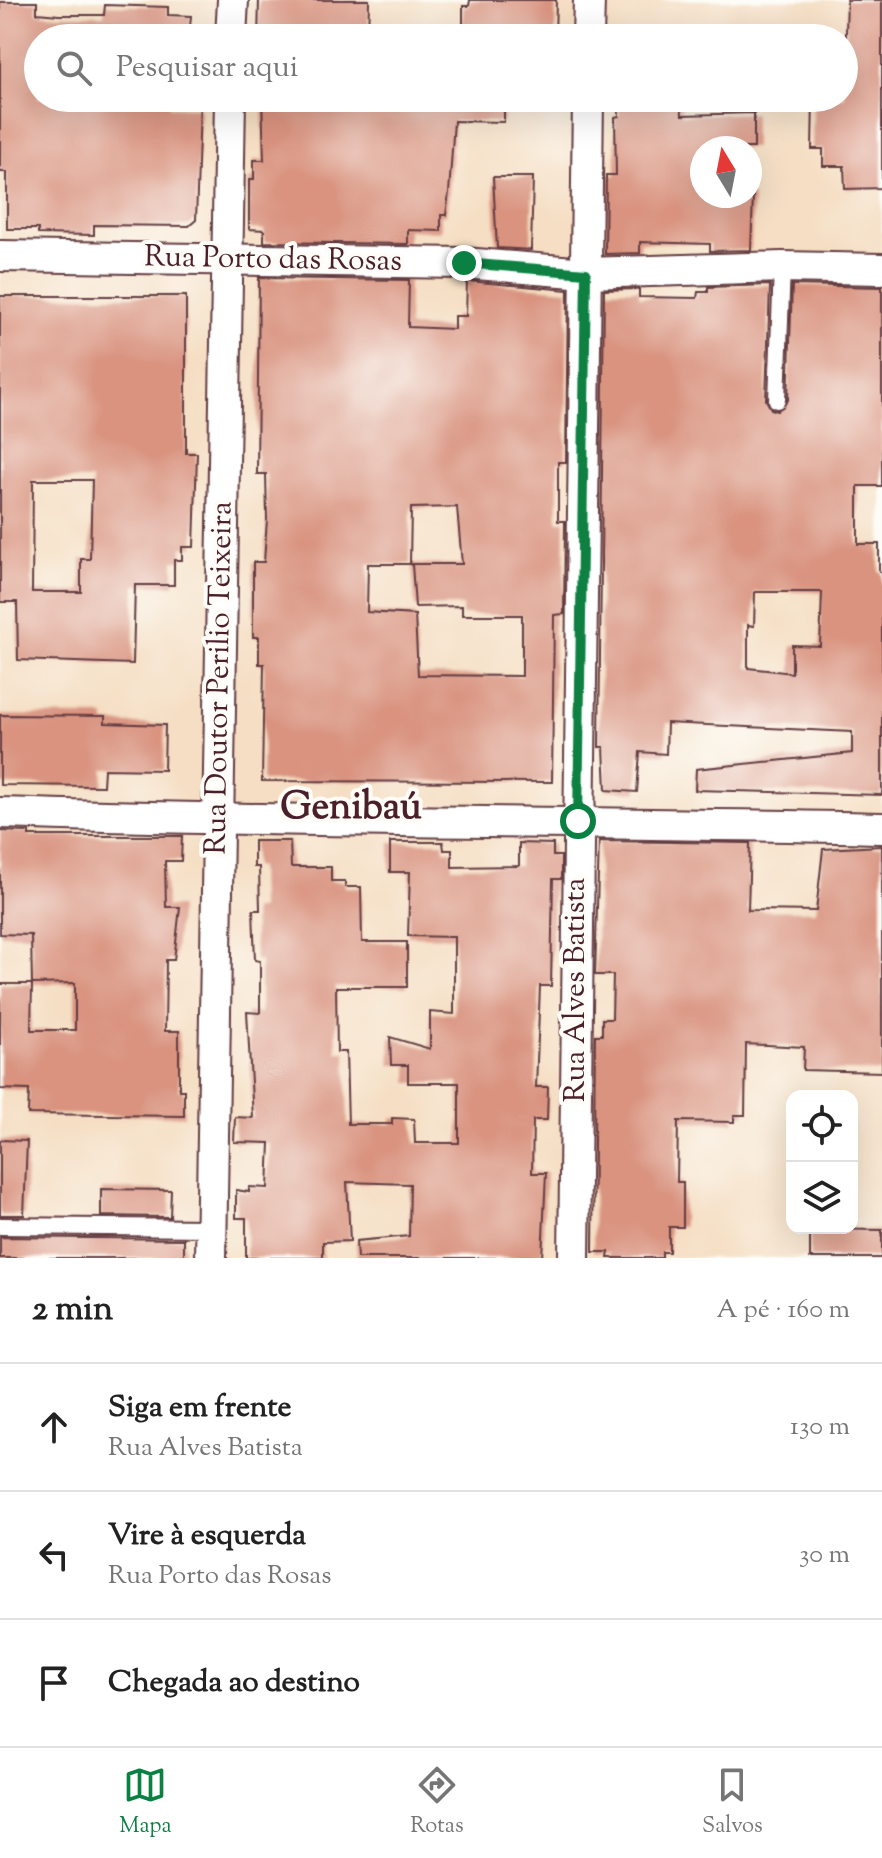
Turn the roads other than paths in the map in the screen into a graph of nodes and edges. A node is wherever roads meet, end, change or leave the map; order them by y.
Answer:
1 (233, 0) edge
2 (589, 0) edge
3 (232, 24) edge
4 (588, 24) edge
5 (230, 112) edge
6 (588, 112) edge
7 (0, 256) edge
8 (225, 260) junction
9 (782, 267) junction
10 (882, 269) edge
11 (586, 273) junction
12 (777, 400) dead end
13 (0, 813) edge
14 (218, 820) junction
15 (578, 821) junction
16 (882, 828) edge
17 (0, 1226) edge
18 (211, 1228) junction
19 (211, 1258) edge
20 (574, 1258) edge

1 - 3 street
2 - 4 street
5 - 8 street, Rua Doutor Perilio Teixeira
6 - 11 street, Rua Alves Batista
7 - 8 street, Rua Porto das Rosas
8 - 11 street, Rua Porto das Rosas
8 - 14 street, Rua Doutor Perilio Teixeira
9 - 10 street, Rua Porto das Rosas
9 - 11 street, Rua Porto das Rosas
9 - 12 lane
11 - 15 street, Rua Alves Batista
13 - 14 street
14 - 15 street
14 - 18 street, Rua Doutor Perilio Teixeira
15 - 16 street
15 - 20 street, Rua Alves Batista
17 - 18 lane
18 - 19 street, Rua Doutor Perilio Teixeira

